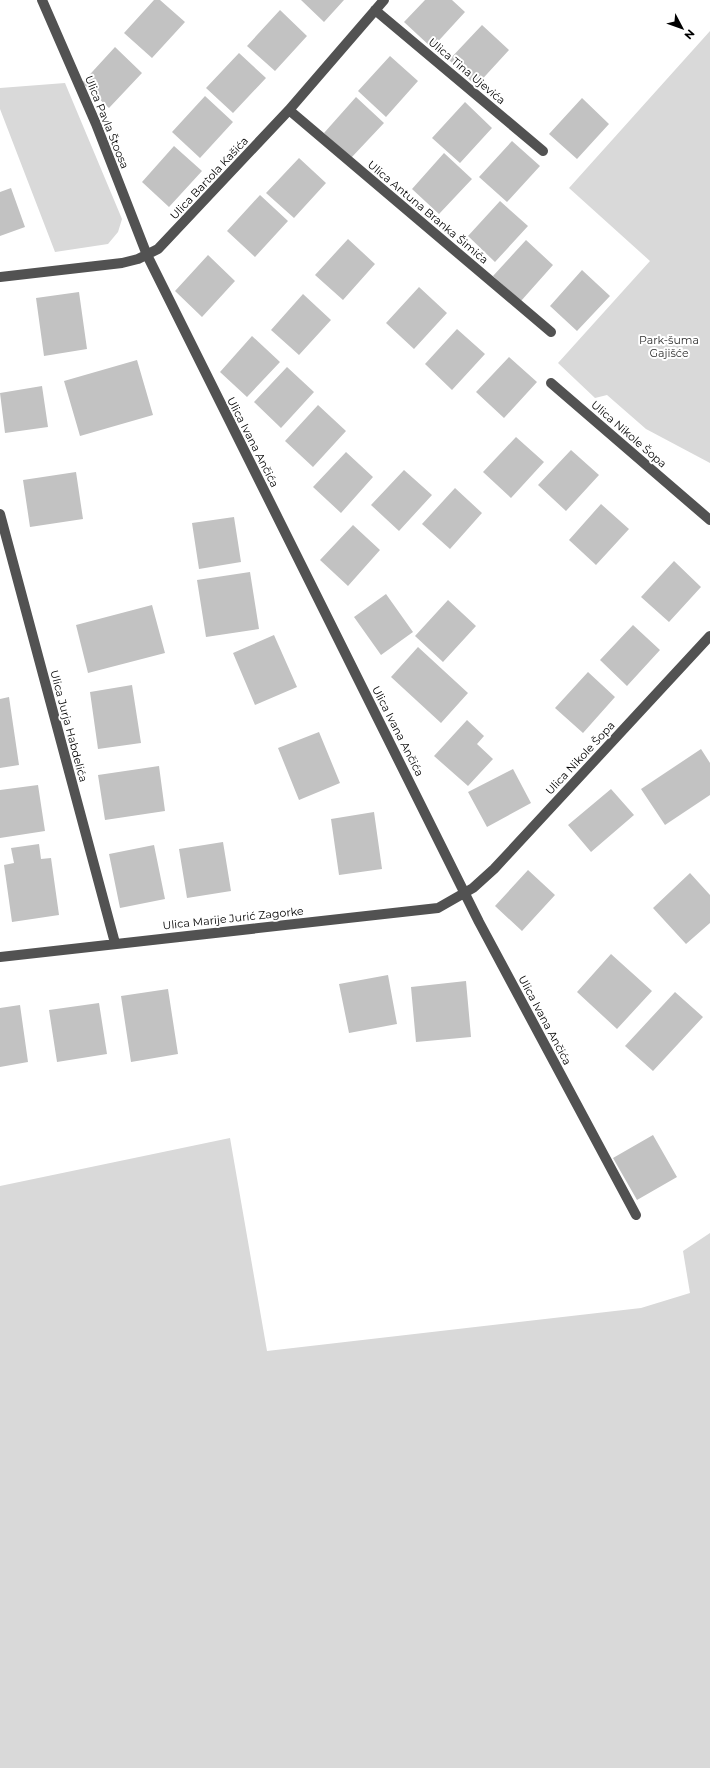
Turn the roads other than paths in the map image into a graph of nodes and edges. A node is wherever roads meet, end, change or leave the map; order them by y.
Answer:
1 (384, 0) edge
2 (45, 2) edge
3 (375, 10) junction
4 (289, 110) junction
5 (543, 151) dead end
6 (147, 255) junction
7 (0, 277) edge
8 (551, 332) dead end
9 (551, 383) dead end
10 (0, 514) edge
11 (710, 520) edge
12 (710, 636) edge
13 (465, 893) junction
14 (114, 944) junction
15 (0, 957) edge
16 (636, 1215) dead end

1 - 3 street, Ulica Bartola Kašića
2 - 6 street, Ulica Pavla Štoosa
3 - 4 street, Ulica Bartola Kašića
3 - 5 street, Ulica Tina Ujevića
4 - 6 street, Ulica Bartola Kašića
4 - 8 street, Ulica Antuna Branka Šimića
6 - 7 street, Ulica Bartola Kašića
6 - 13 street, Ulica Ivana Ančića
9 - 11 street, Ulica Nikole Šopa
10 - 14 street, Ulica Jurja Habdelića
12 - 13 street, Ulica Nikole Šopa
13 - 14 street, Ulica Marije Jurić Zagorke
13 - 16 street, Ulica Ivana Ančića
14 - 15 street, Ulica Marije Jurić Zagorke

